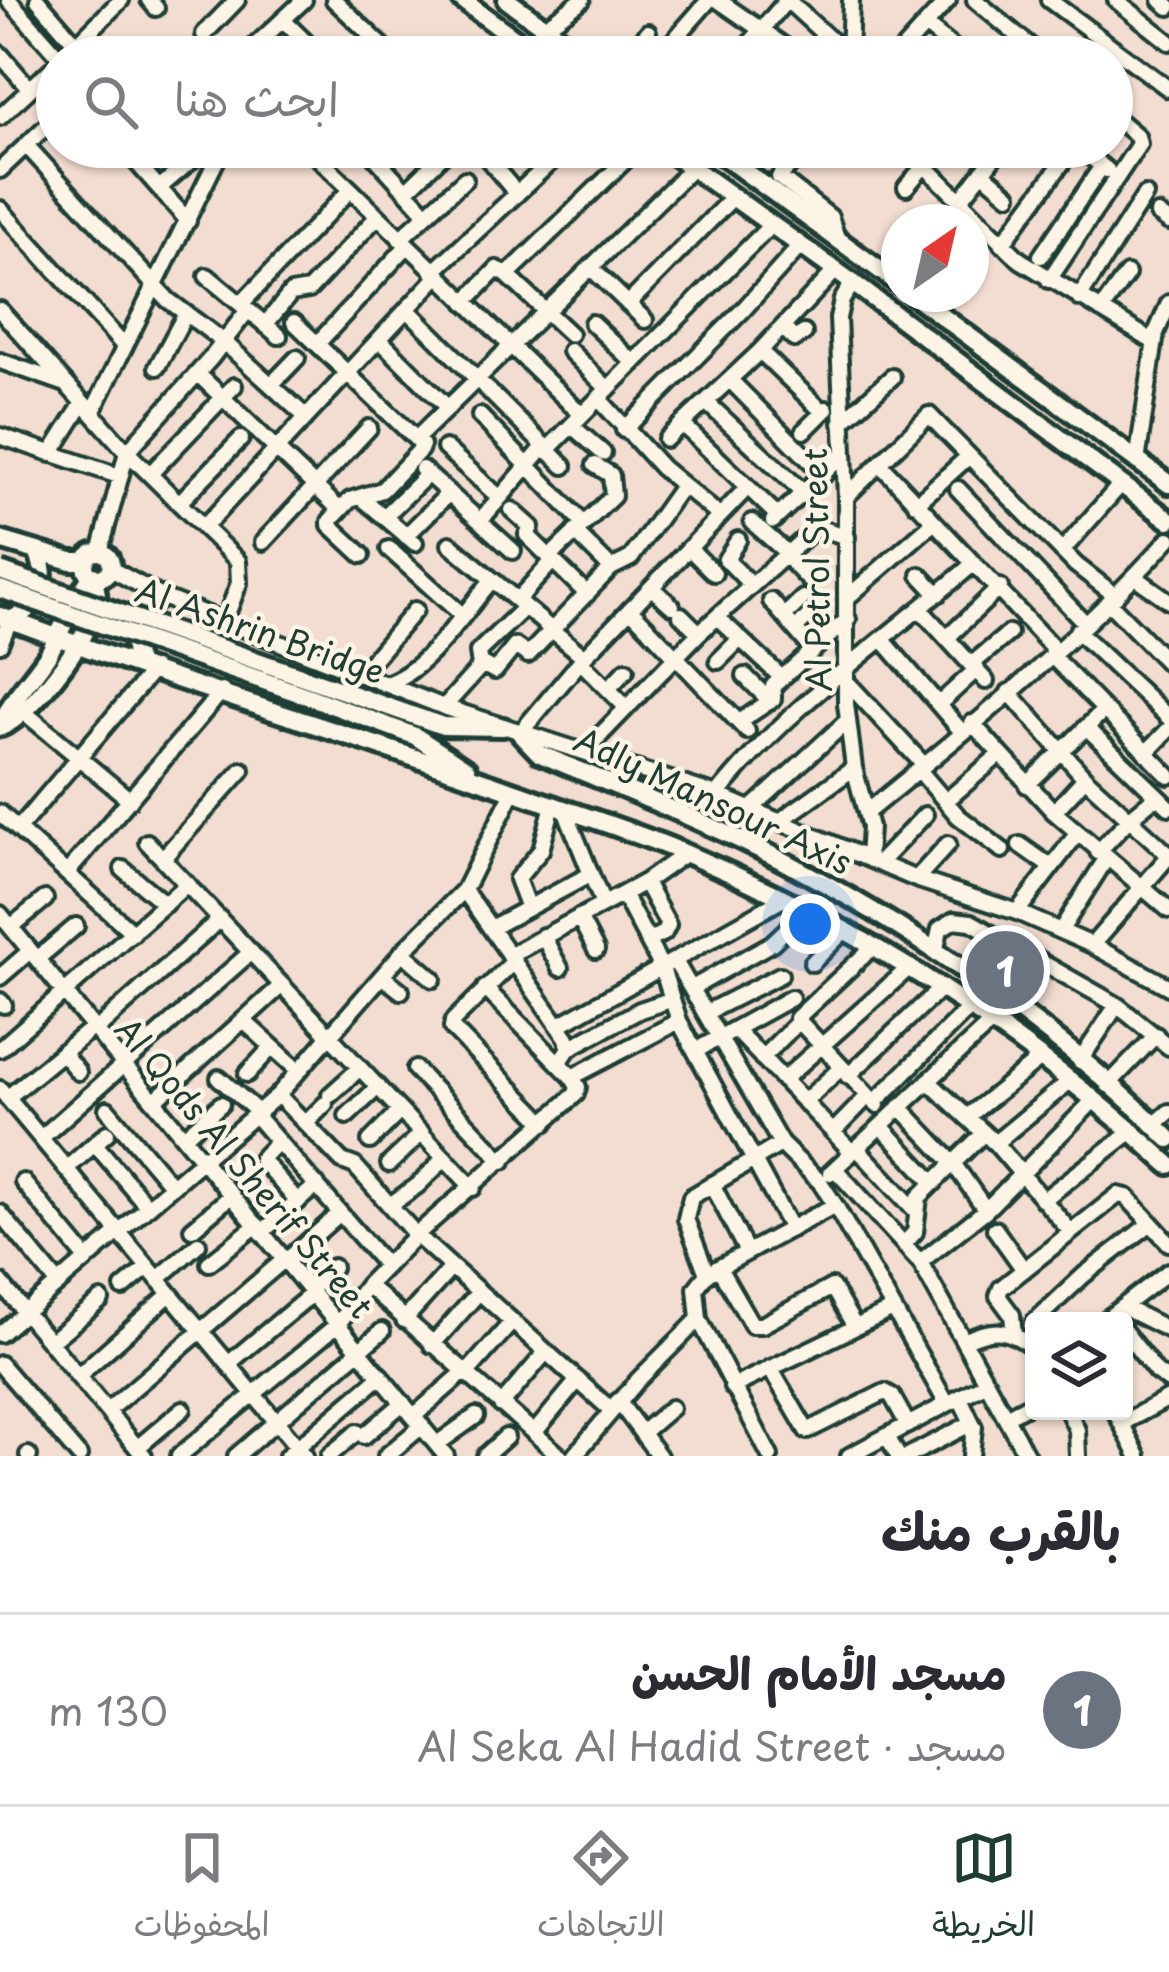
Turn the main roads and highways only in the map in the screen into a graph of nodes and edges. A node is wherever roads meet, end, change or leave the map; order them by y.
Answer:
1 (462, 0) edge
2 (515, 6) edge
3 (506, 32) junction
4 (511, 36) edge
5 (556, 36) edge
6 (692, 168) edge
7 (743, 168) edge
8 (881, 271) edge
9 (936, 312) edge
10 (1169, 484) edge
11 (1169, 520) edge
12 (0, 540) edge
13 (38, 553) junction
14 (97, 565) junction
15 (0, 571) edge
16 (0, 590) edge
17 (162, 597) road end
18 (5, 618) edge
19 (57, 638) junction
20 (78, 645) junction
21 (146, 666) junction
22 (309, 688) junction
23 (0, 727) edge
24 (512, 730) joint
25 (477, 778) junction
26 (1169, 1139) edge
27 (1169, 1165) edge

1 - 3 main road
2 - 3 main road
2 - 5 main road
3 - 4 main road
6 - 11 main road
7 - 8 main road
9 - 10 main road
12 - 13 main road
13 - 14 main road
13 - 18 main road
14 - 19 main road
14 - 20 main road
15 - 22 main road, Al Ashrin Bridge, bridge
16 - 22 main road, Al Ashrin Bridge, bridge
17 - 21 main road
18 - 19 main road
19 - 20 main road
19 - 23 main road
20 - 21 main road
20 - 23 main road
21 - 25 main road
22 - 24 main road, Al Ashrin Bridge
22 - 25 main road, Al Ashrin Bridge
24 - 26 main road, Adly Mansour Axis
25 - 27 main road, Adly Mansour Axis

